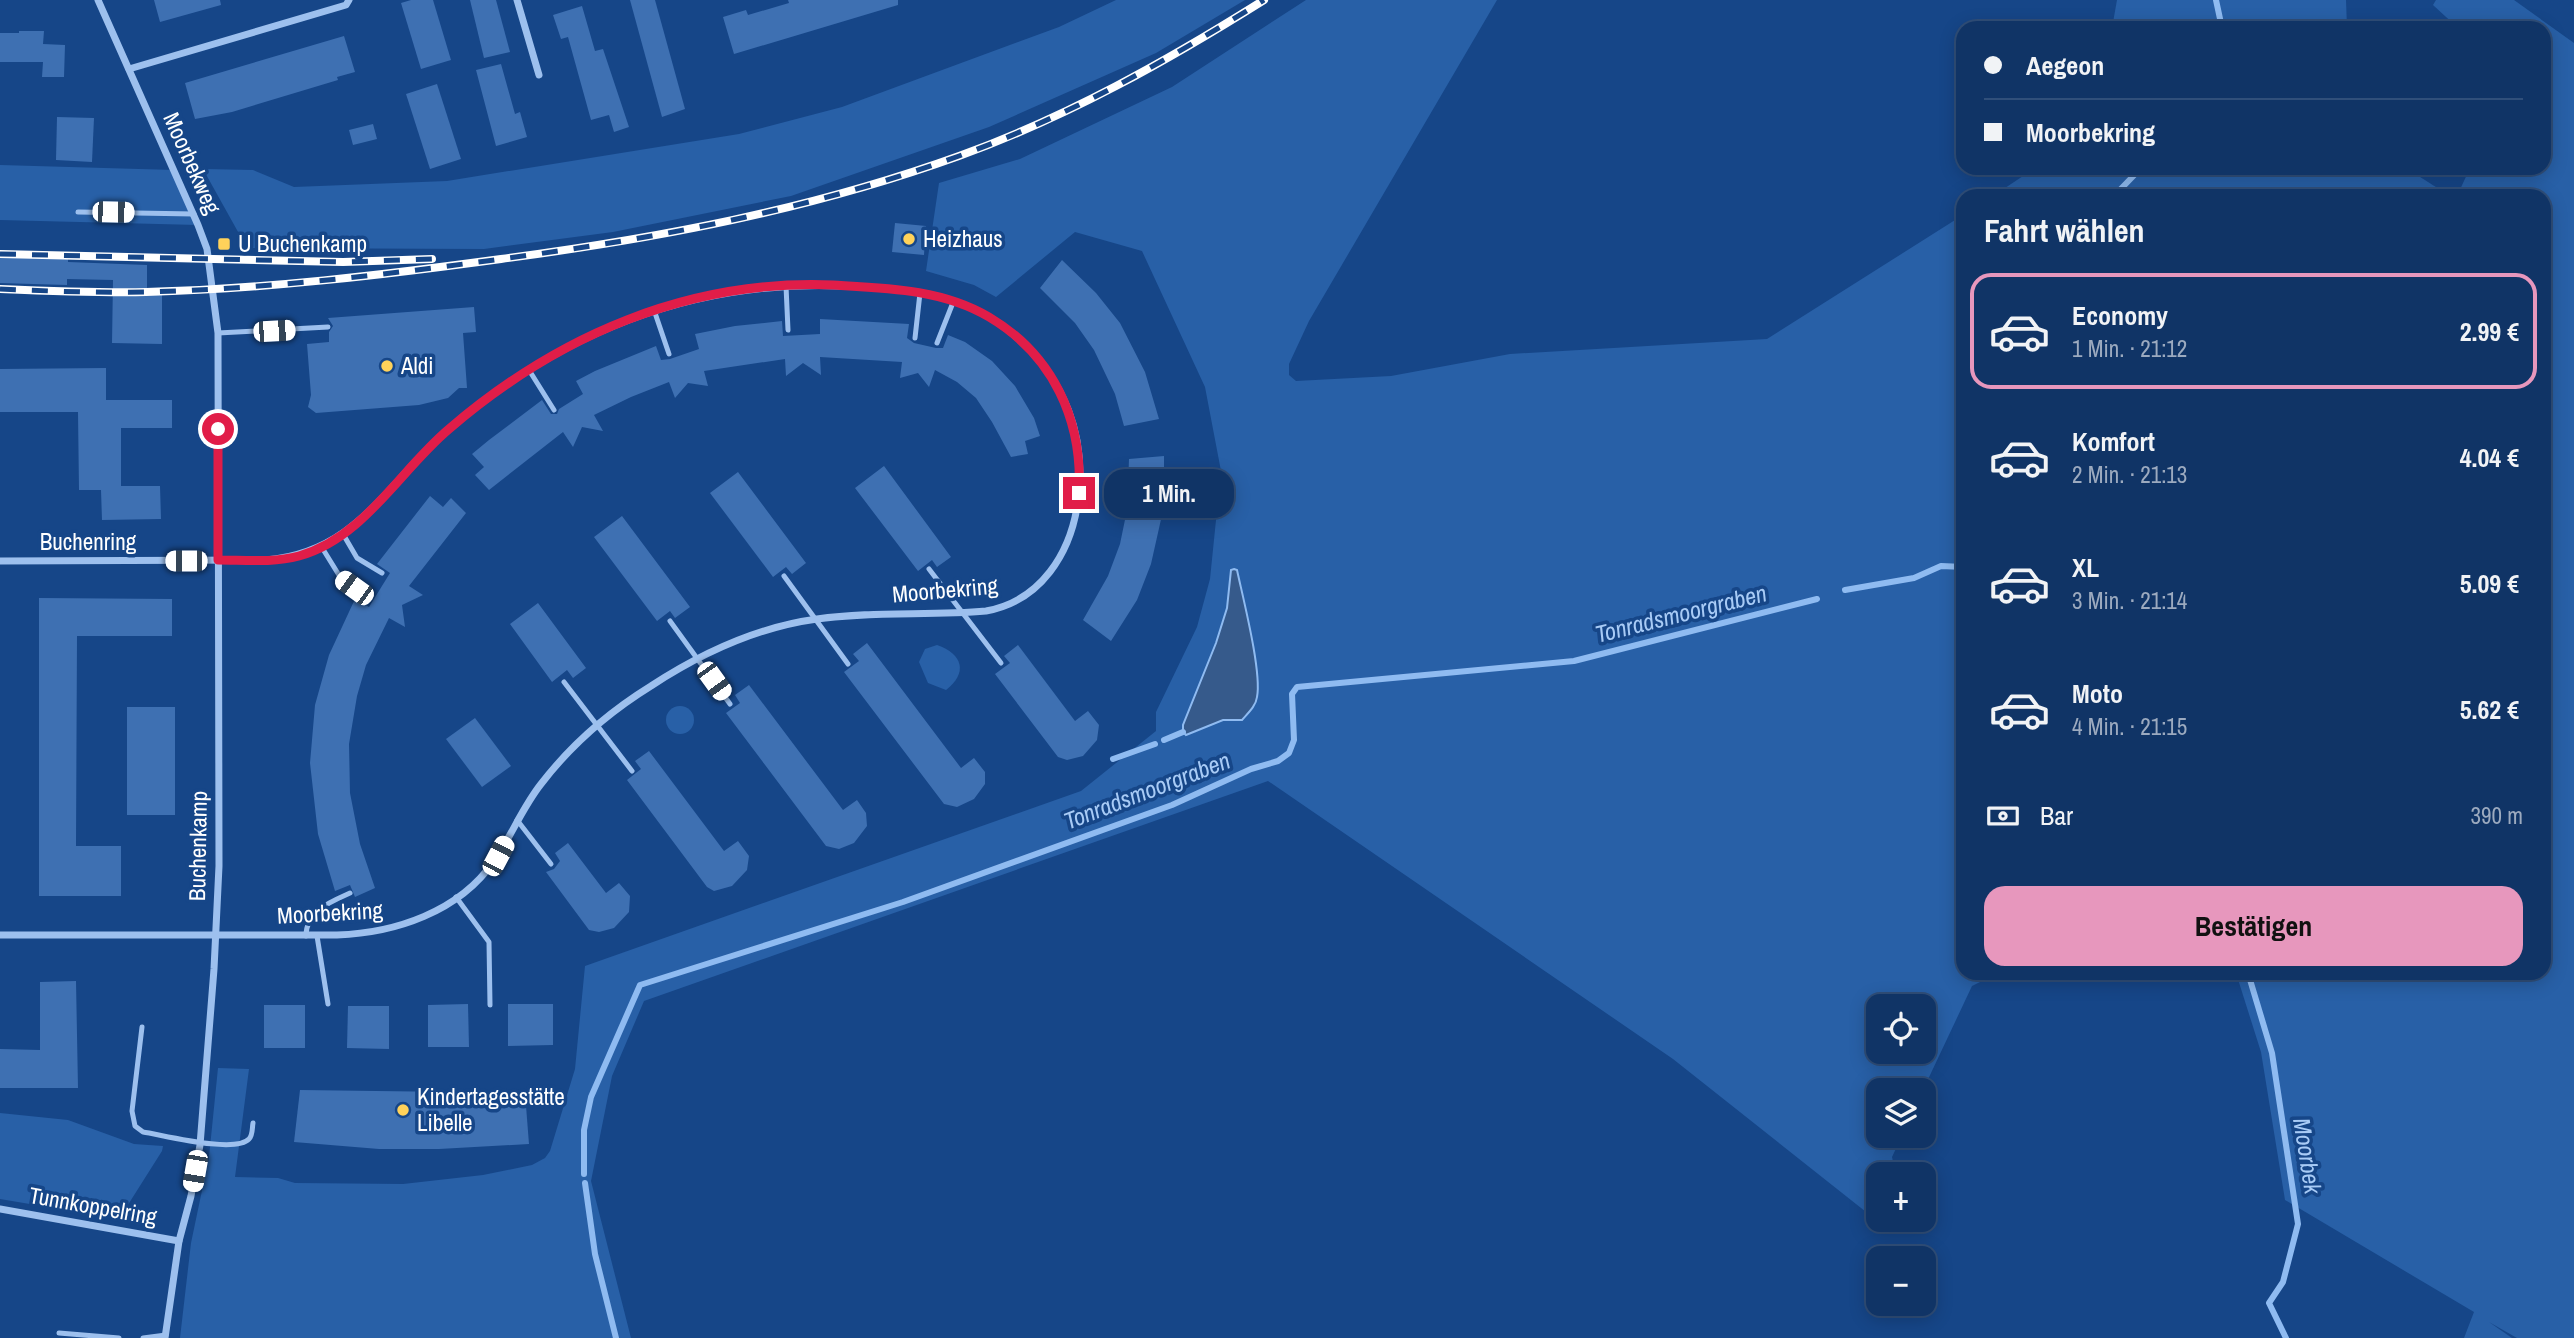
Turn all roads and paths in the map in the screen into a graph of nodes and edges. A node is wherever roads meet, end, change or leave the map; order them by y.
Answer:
1 (98, 0) edge
2 (349, 0) edge
3 (517, 0) edge
4 (129, 69) junction
5 (539, 75) dead end
6 (78, 212) dead end
7 (194, 214) junction
8 (786, 286) junction
9 (920, 293) junction
10 (954, 300) junction
11 (654, 310) junction
12 (328, 327) dead end
13 (788, 330) dead end
14 (218, 333) junction
15 (915, 338) dead end
16 (937, 343) dead end
17 (218, 351) joint
18 (669, 354) dead end
19 (529, 370) junction
20 (554, 410) dead end
21 (343, 534) junction
22 (321, 547) junction
23 (218, 560) junction
24 (0, 561) edge
25 (929, 569) dead end
26 (382, 573) dead end
27 (784, 576) dead end
28 (366, 597) dead end
29 (963, 613) junction
30 (818, 619) junction
31 (670, 621) dead end
32 (698, 659) junction
33 (1001, 663) dead end
34 (848, 664) dead end
35 (564, 682) dead end
36 (730, 704) dead end
37 (597, 726) junction
38 (632, 771) dead end
39 (517, 820) junction
40 (551, 864) dead end
41 (350, 893) dead end
42 (456, 897) junction
43 (0, 935) edge
44 (215, 936) junction
45 (306, 936) junction
46 (317, 936) junction
47 (328, 1004) dead end
48 (490, 1004) dead end
49 (142, 1027) dead end
50 (253, 1123) dead end
51 (200, 1142) junction
52 (0, 1209) edge
53 (179, 1241) junction
54 (59, 1333) dead end
55 (166, 1337) edge
56 (119, 1338) edge
57 (143, 1338) edge

1 - 4 street, Moorbekweg
2 - 4 street
3 - 5 street
4 - 7 street, Moorbekweg
6 - 7 lane
7 - 14 street, Moorbekweg
8 - 9 street, Moorbekring
8 - 11 street, Moorbekring
8 - 13 lane
9 - 10 street, Moorbekring
9 - 15 lane
10 - 16 lane
10 - 29 street, Moorbekring
11 - 18 lane
11 - 19 street, Moorbekring
12 - 14 lane
14 - 17 street, Moorbekweg
17 - 23 street, Buchenkamp
19 - 20 lane
19 - 21 street, Moorbekring
21 - 22 street, Moorbekring
21 - 26 lane
22 - 23 street, Moorbekring
22 - 28 lane
23 - 24 street, Buchenring
23 - 44 street, Buchenkamp
25 - 29 lane
27 - 30 lane
29 - 30 street, Moorbekring
29 - 33 lane
30 - 32 street, Moorbekring
30 - 34 lane
31 - 32 lane
32 - 36 lane
32 - 37 street, Moorbekring
35 - 37 lane
37 - 38 lane
37 - 39 street, Moorbekring
39 - 40 lane
39 - 42 street, Moorbekring
41 - 45 lane
42 - 46 street, Moorbekring
42 - 48 lane
43 - 44 street
44 - 45 street, Moorbekring
44 - 51 street, Buchenkamp
45 - 46 street, Moorbekring
46 - 47 lane
49 - 51 lane
50 - 51 lane
51 - 53 street, Buchenkamp
52 - 53 street, Tunnkoppelring
53 - 55 street, Buchenkamp
54 - 56 lane
55 - 57 lane

